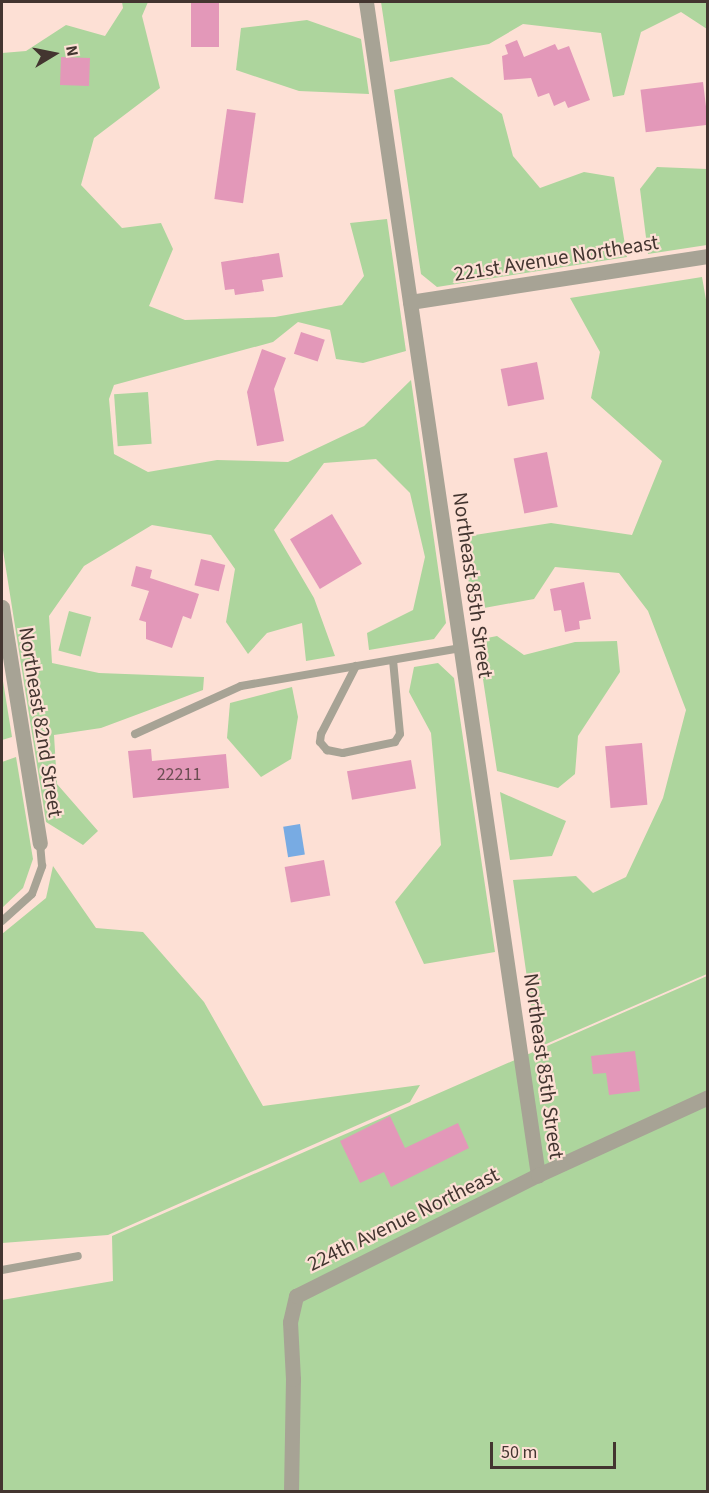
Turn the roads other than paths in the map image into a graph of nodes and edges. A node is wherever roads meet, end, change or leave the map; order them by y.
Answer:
1 (366, 2) edge
2 (708, 256) edge
3 (410, 302) junction
4 (2, 607) edge
5 (461, 648) junction
6 (393, 660) junction
7 (356, 666) junction
8 (135, 734) dead end
9 (40, 843) joint
10 (2, 921) edge
11 (708, 1097) edge
12 (538, 1175) junction
13 (78, 1256) dead end
14 (2, 1270) edge
15 (291, 1491) edge

1 - 3 street, Northeast 85th Street
2 - 3 street, 221st Avenue Northeast
3 - 5 street, Northeast 85th Street
4 - 9 street, Northeast 82nd Street
5 - 6 lane
5 - 12 street, Northeast 85th Street
6 - 7 lane
6 - 7 lane
7 - 8 lane
9 - 10 lane
11 - 12 street, 224th Avenue Northeast
12 - 15 street, 224th Avenue Northeast
13 - 14 lane

